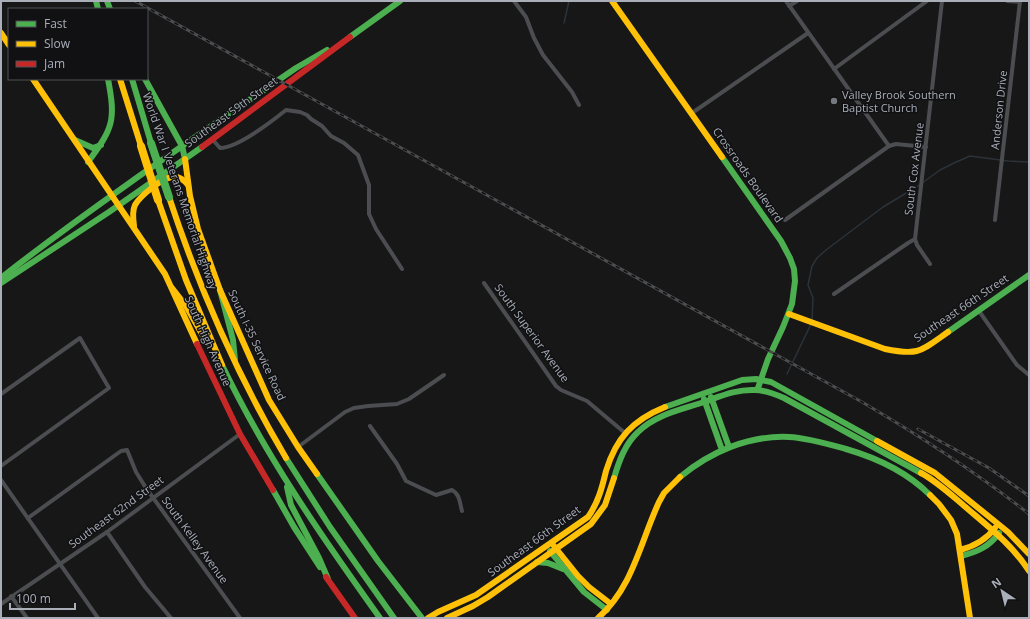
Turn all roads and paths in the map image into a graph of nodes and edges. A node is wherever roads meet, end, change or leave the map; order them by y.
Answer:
1 (400, 1) edge
2 (514, 1) edge
3 (612, 1) edge
4 (786, 1) edge
5 (797, 1) edge
6 (926, 1) edge
7 (942, 1) edge
8 (1007, 1) edge
9 (1020, 2) edge
10 (789, 6) junction
11 (1, 33) edge
12 (808, 33) junction
13 (351, 36) junction
14 (8, 44) edge
15 (834, 69) junction
16 (34, 80) edge
17 (108, 80) edge
18 (120, 80) edge
19 (132, 80) edge
20 (145, 80) edge
21 (579, 105) dead end
22 (692, 113) junction
23 (75, 140) junction
24 (214, 140) junction
25 (101, 145) junction
26 (182, 146) junction
27 (890, 146) junction
28 (926, 147) junction
29 (186, 159) junction
30 (88, 162) junction
31 (188, 186) junction
32 (111, 195) junction
33 (119, 205) junction
34 (785, 220) dead end
35 (995, 220) dead end
36 (134, 227) junction
37 (915, 239) junction
38 (930, 264) dead end
39 (402, 269) dead end
40 (1029, 275) edge
41 (1, 279) edge
42 (1, 282) edge
43 (484, 283) dead end
44 (172, 288) junction
45 (220, 290) junction
46 (834, 294) dead end
47 (979, 310) junction
48 (789, 314) junction
49 (236, 367) junction
50 (226, 372) junction
51 (444, 375) dead end
52 (1029, 376) edge
53 (761, 379) junction
54 (758, 388) junction
55 (1, 394) edge
56 (707, 396) junction
57 (370, 426) dead end
58 (625, 433) junction
59 (240, 434) junction
60 (298, 447) junction
61 (726, 449) junction
62 (1, 466) edge
63 (1, 480) edge
64 (286, 482) junction
65 (153, 497) junction
66 (462, 512) dead end
67 (28, 518) junction
68 (1000, 525) junction
69 (107, 532) junction
70 (995, 533) junction
71 (551, 548) junction
72 (961, 553) junction
73 (1029, 554) edge
74 (538, 562) junction
75 (59, 564) junction
76 (566, 571) junction
77 (1029, 571) edge
78 (328, 579) junction
79 (11, 596) junction
80 (1, 604) edge
81 (609, 607) junction
82 (27, 618) edge
83 (98, 618) edge
84 (171, 618) edge
85 (240, 618) edge
86 (355, 618) edge
87 (380, 618) edge
88 (394, 618) edge
89 (422, 618) edge
90 (428, 618) edge
91 (446, 618) edge
92 (598, 618) edge
93 (970, 618) edge

1 - 13 main road, Southeast 59th Street
2 - 21 street
3 - 22 main road, Crossroads Boulevard
4 - 10 street
5 - 10 street
6 - 15 street
7 - 28 street, South Cox Avenue
8 - 9 street
9 - 35 street, Anderson Drive
10 - 12 street
11 - 14 main road
12 - 15 street
12 - 22 street
13 - 24 main road, Southeast 59th Street
13 - 26 main road, Southeast 59th Street
15 - 27 street
16 - 23 main road, South High Avenue
17 - 25 main road
18 - 50 main road, World War I Veterans Memorial Highway, bridge
19 - 49 main road, World War I Veterans Memorial Highway, bridge
20 - 26 main road, South I-35 Service Road
22 - 48 main road, Crossroads Boulevard
23 - 25 main road
23 - 30 main road, South High Avenue
24 - 29 main road, Southeast 59th Street
24 - 39 street
25 - 30 main road
26 - 29 main road, South I-35 Service Road
26 - 32 main road, Southeast 59th Street
27 - 28 street
27 - 34 street
28 - 37 street, South Cox Avenue
29 - 31 main road, South I-35 Service Road
29 - 33 main road, Southeast 59th Street
30 - 32 main road, South High Avenue
31 - 36 main road
31 - 45 main road, South I-35 Service Road
32 - 33 main road, South High Avenue
32 - 41 main road, Southeast 59th Street
33 - 36 main road, South High Avenue
33 - 42 main road, Southeast 59th Street
36 - 44 main road, South High Avenue
37 - 38 street
37 - 46 street
40 - 47 main road, Southeast 66th Street
43 - 58 street, South Superior Avenue
44 - 50 main road
44 - 59 main road, South High Avenue
45 - 49 main road
45 - 60 main road, South I-35 Service Road
47 - 48 main road, Southeast 66th Street
47 - 52 street
48 - 53 main road, Crossroads Boulevard
49 - 88 main road, World War I Veterans Memorial Highway
50 - 64 main road, World War I Veterans Memorial Highway
51 - 60 street
53 - 54 main road, Crossroads Boulevard
53 - 56 main road, Southeast 66th Street
53 - 68 main road
54 - 56 main road, Southeast 66th Street
54 - 70 main road
55 - 62 street
56 - 58 main road, Southeast 66th Street
56 - 61 main road
56 - 71 main road, Southeast 66th Street
57 - 66 street
58 - 71 main road, Southeast 66th Street
59 - 65 street, Southeast 62nd Street
59 - 78 main road, South High Avenue
60 - 89 main road, South I-35 Service Road
61 - 72 main road
61 - 81 main road
63 - 67 street
64 - 78 main road
64 - 87 main road, World War I Veterans Memorial Highway
65 - 67 street, South Kelley Avenue
65 - 69 street, Southeast 62nd Street
65 - 85 street, South Kelley Avenue
67 - 75 street
68 - 70 main road
68 - 73 main road
69 - 75 street, Southeast 62nd Street
69 - 84 street
70 - 72 main road
70 - 77 main road
71 - 74 main road, Southeast 66th Street
71 - 76 main road
71 - 81 main road
71 - 90 main road, Southeast 66th Street
72 - 93 main road
74 - 76 main road
74 - 91 main road, Southeast 66th Street
75 - 79 street, Southeast 62nd Street
75 - 83 street
76 - 81 main road
78 - 86 main road, South High Avenue
79 - 80 street, Southeast 62nd Street
79 - 82 street
81 - 92 main road

